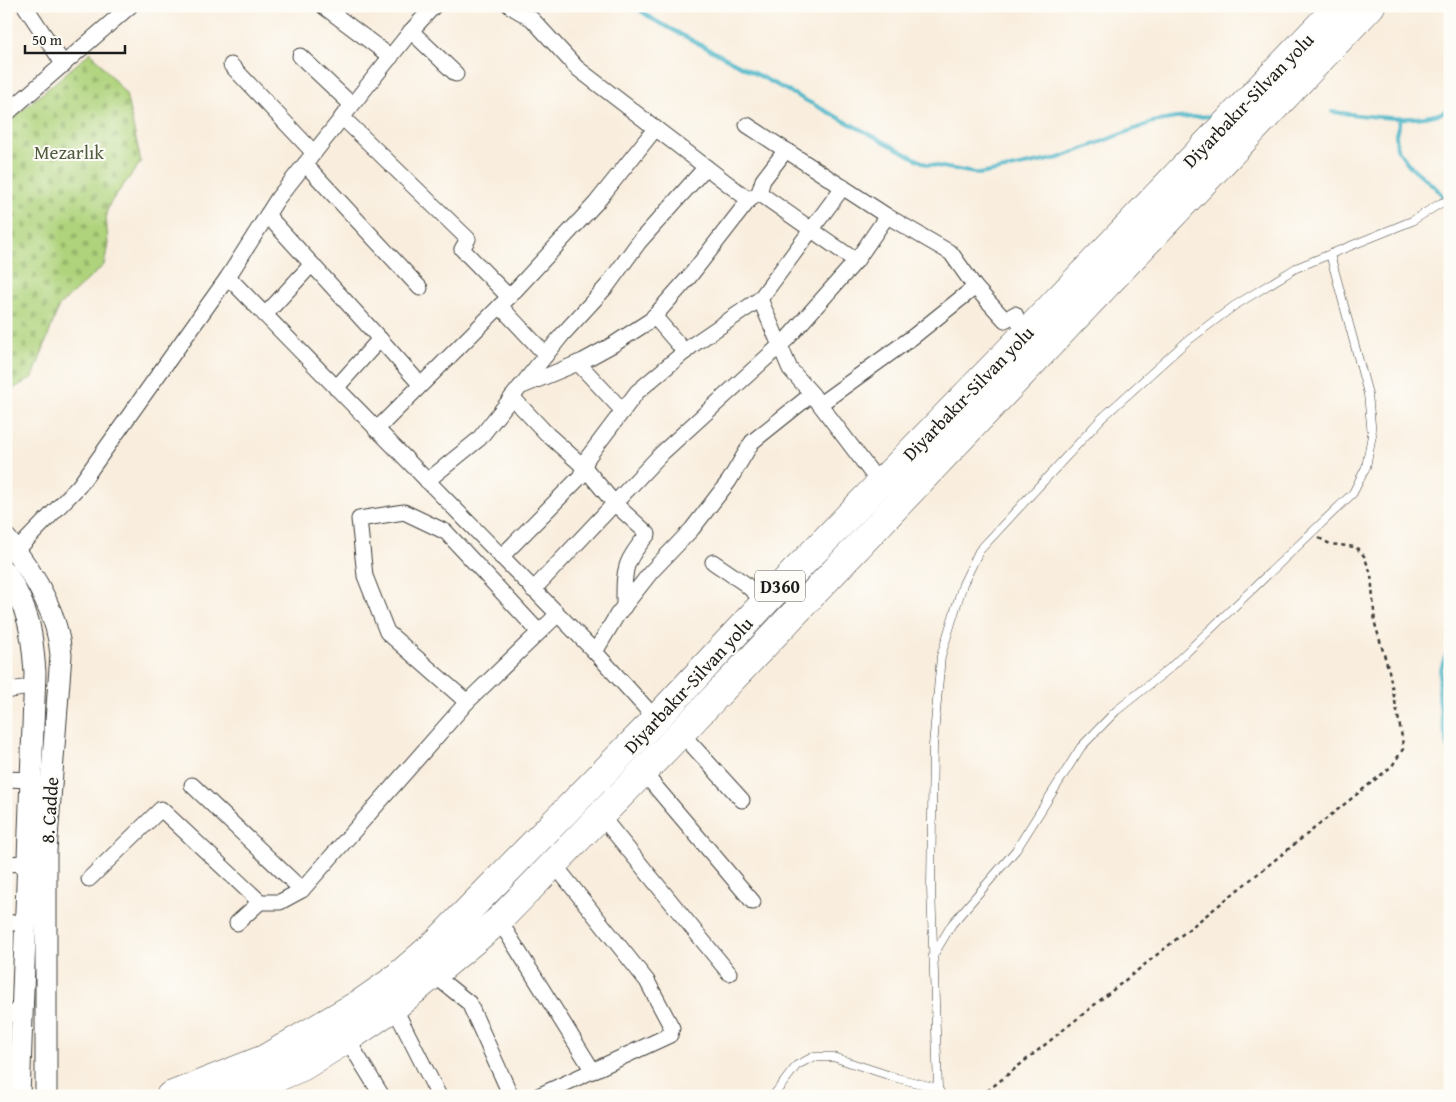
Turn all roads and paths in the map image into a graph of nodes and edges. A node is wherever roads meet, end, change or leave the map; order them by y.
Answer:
1 (25, 6) edge
2 (130, 6) edge
3 (323, 6) edge
4 (434, 6) edge
5 (510, 6) edge
6 (1338, 6) edge
7 (1372, 6) edge
8 (411, 31) junction
9 (300, 56) dead end
10 (391, 57) junction
11 (64, 65) junction
12 (231, 65) dead end
13 (456, 74) dead end
14 (352, 105) junction
15 (6, 114) edge
16 (342, 117) junction
17 (747, 125) dead end
18 (655, 129) junction
19 (786, 150) junction
20 (310, 158) junction
21 (706, 168) junction
22 (843, 187) junction
23 (754, 196) junction
24 (1450, 200) edge
25 (267, 215) junction
26 (887, 216) junction
27 (811, 230) junction
28 (1330, 254) junction
29 (856, 261) junction
30 (312, 264) junction
31 (228, 277) junction
32 (976, 287) junction
33 (420, 288) dead end
34 (760, 299) junction
35 (505, 302) junction
36 (265, 314) junction
37 (654, 316) junction
38 (1026, 334) junction
39 (380, 339) junction
40 (780, 345) junction
41 (685, 352) junction
42 (546, 355) junction
43 (578, 363) junction
44 (420, 384) junction
45 (336, 388) junction
46 (516, 392) junction
47 (816, 399) junction
48 (623, 410) junction
49 (376, 430) junction
50 (584, 467) junction
51 (427, 481) junction
52 (880, 484) junction
53 (614, 503) junction
54 (1308, 533) junction
55 (11, 545) edge
56 (501, 557) junction
57 (713, 562) dead end
58 (6, 573) edge
59 (533, 590) junction
60 (765, 602) junction
61 (624, 607) junction
62 (557, 615) junction
63 (539, 632) junction
64 (594, 652) junction
65 (34, 686) junction
66 (6, 691) edge
67 (467, 702) junction
68 (656, 719) junction
69 (681, 733) junction
70 (643, 772) junction
71 (6, 779) edge
72 (30, 780) junction
73 (192, 785) dead end
74 (742, 800) dead end
75 (601, 816) junction
76 (16, 864) edge
77 (554, 864) junction
78 (90, 879) dead end
79 (302, 890) junction
80 (260, 902) junction
81 (754, 902) dead end
82 (499, 920) junction
83 (237, 922) dead end
84 (16, 923) edge
85 (932, 958) junction
86 (729, 973) dead end
87 (434, 974) junction
88 (394, 1007) junction
89 (14, 1014) edge
90 (347, 1039) junction
91 (593, 1071) junction
92 (938, 1088) junction
93 (19, 1096) edge
94 (46, 1096) edge
95 (170, 1096) edge
96 (234, 1096) edge
97 (382, 1096) edge
98 (439, 1096) edge
99 (511, 1096) edge
100 (538, 1096) edge
101 (774, 1096) edge
102 (942, 1096) edge
103 (981, 1096) edge

1 - 11 street
2 - 11 street
3 - 10 street
4 - 8 street
5 - 18 street
6 - 38 highway, Diyarbakır-Silvan yolu / D360
7 - 69 highway, Diyarbakır-Silvan yolu / D360
8 - 10 street
8 - 13 street
9 - 14 street
10 - 14 street
11 - 15 street
12 - 20 street
14 - 16 street
16 - 20 street
16 - 35 street
17 - 19 street
18 - 21 street
18 - 35 street
19 - 22 street
19 - 23 street
20 - 25 street
20 - 33 street
21 - 23 street
21 - 42 street
22 - 26 street
22 - 27 street
23 - 27 street
23 - 37 street
24 - 28 lane
25 - 30 street
25 - 31 street
26 - 29 street
26 - 32 street
27 - 29 street
27 - 34 street
28 - 54 lane
28 - 85 lane
29 - 40 street
30 - 36 street
30 - 39 street
31 - 36 street
31 - 55 street
32 - 38 street
32 - 47 street
34 - 40 street
34 - 41 street
35 - 42 street
35 - 44 street
36 - 45 street
37 - 41 street
37 - 43 street
38 - 52 highway, Diyarbakır-Silvan yolu / D360
39 - 44 street
39 - 45 street
40 - 47 street
40 - 53 street
41 - 48 street
42 - 46 street
43 - 46 street
43 - 48 street
44 - 49 street
45 - 49 street
46 - 50 street
46 - 51 street
47 - 52 street
47 - 61 street
48 - 50 street
49 - 51 street
50 - 53 street
50 - 56 street
51 - 56 street
52 - 60 highway, Diyarbakır-Silvan yolu / D360
53 - 59 street
53 - 61 street
54 - 85 lane
54 - 103 path
55 - 94 street, 8. Cadde
56 - 59 street
57 - 60 street
58 - 65 street, 8. Cadde
59 - 62 street
60 - 68 highway, Diyarbakır-Silvan yolu / D360
61 - 64 street
62 - 63 street
62 - 64 street
63 - 67 street
63 - 67 street
64 - 68 street
65 - 66 street
65 - 72 street, 8. Cadde
67 - 79 street
68 - 95 highway, Diyarbakır-Silvan yolu / D360
69 - 70 highway, Diyarbakır-Silvan yolu / D360
69 - 74 street
70 - 75 highway, Diyarbakır-Silvan yolu / D360
70 - 81 street
71 - 72 street
72 - 76 street, 8. Cadde
73 - 79 street
75 - 77 highway, Diyarbakır-Silvan yolu / D360
75 - 86 street
76 - 84 street, 8. Cadde
77 - 82 highway, Diyarbakır-Silvan yolu / D360
77 - 91 street
78 - 80 street
79 - 80 street
80 - 83 street
82 - 87 highway, Diyarbakır-Silvan yolu / D360
82 - 91 street
84 - 89 street, 8. Cadde
85 - 92 lane
87 - 88 highway, Diyarbakır-Silvan yolu / D360
87 - 99 street
88 - 90 highway, Diyarbakır-Silvan yolu / D360
88 - 98 street
89 - 93 street, 8. Cadde
90 - 96 highway, Diyarbakır-Silvan yolu / D360
90 - 97 street
91 - 100 street
92 - 101 lane
92 - 102 lane

